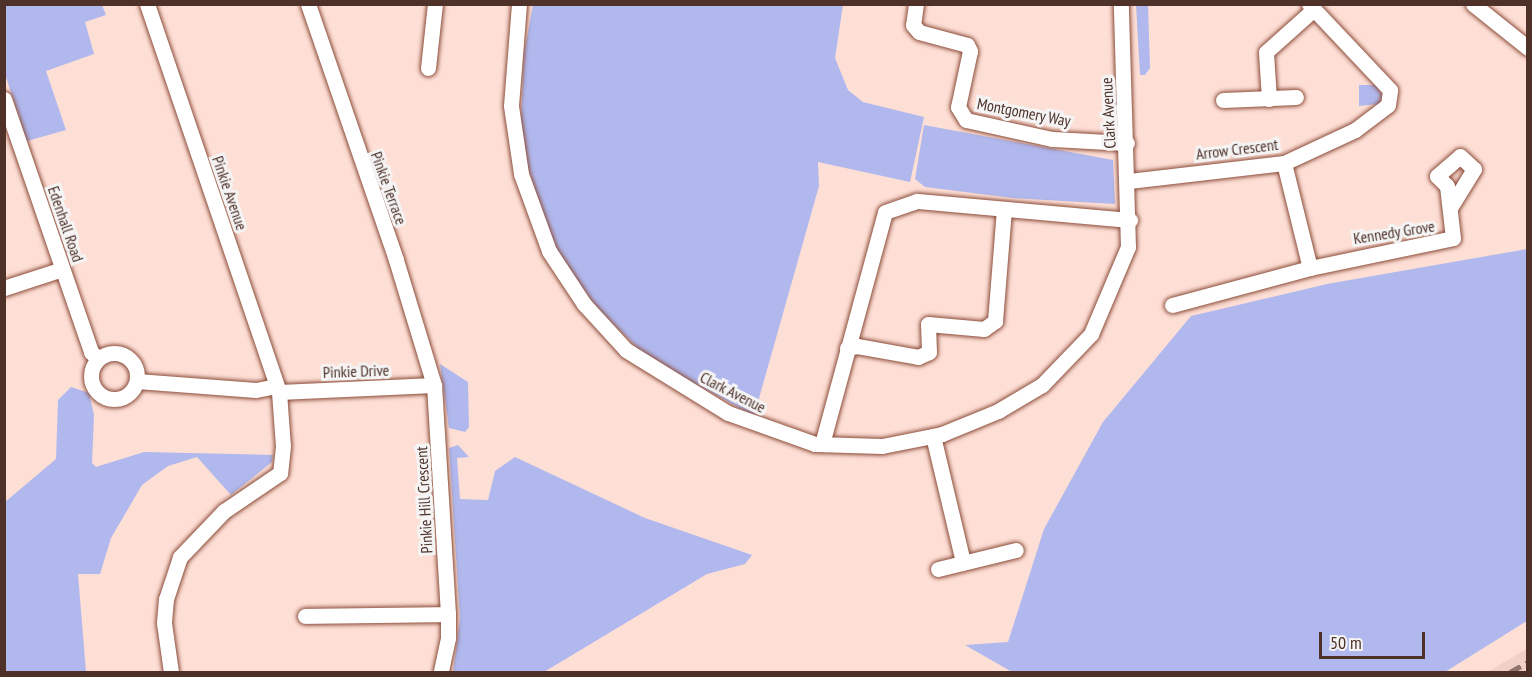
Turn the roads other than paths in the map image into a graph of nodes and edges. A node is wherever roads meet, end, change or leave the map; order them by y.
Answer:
1 (147, 4) edge
2 (308, 4) edge
3 (435, 4) edge
4 (519, 4) edge
5 (916, 4) edge
6 (1121, 4) edge
7 (1473, 4) edge
8 (1311, 7) edge
9 (1527, 48) edge
10 (428, 68) dead end
11 (1296, 97) dead end
12 (4, 99) edge
13 (1269, 99) junction
14 (1223, 100) dead end
15 (1127, 142) junction
16 (1284, 163) junction
17 (1129, 181) junction
18 (1450, 208) dead end
19 (1004, 210) junction
20 (1130, 220) junction
21 (1310, 268) junction
22 (62, 269) junction
23 (4, 288) edge
24 (1172, 306) dead end
25 (848, 348) junction
26 (98, 358) junction
27 (137, 381) junction
28 (434, 385) junction
29 (278, 389) junction
30 (933, 436) junction
31 (822, 444) junction
32 (1016, 550) dead end
33 (963, 562) junction
34 (938, 569) dead end
35 (448, 614) junction
36 (305, 616) dead end
37 (171, 672) edge
38 (441, 672) edge

1 - 29 street, Pinkie Avenue
2 - 28 street, Pinkie Terrace
3 - 10 street
4 - 31 street, Clark Avenue
5 - 15 street, Montgomery Way
6 - 15 street, Clark Avenue
7 - 9 street
8 - 13 street, Arrow Crescent
8 - 16 street, Arrow Crescent
11 - 13 street
12 - 22 street, Edenhall Road
13 - 14 street
15 - 17 street, Clark Avenue
16 - 17 street, Arrow Crescent
16 - 21 street
17 - 20 street, Clark Avenue
18 - 21 street, Kennedy Grove
19 - 20 street
19 - 25 street
19 - 25 street
20 - 30 street, Clark Avenue
21 - 24 street, Kennedy Grove
22 - 23 street
22 - 26 street, Edenhall Road
25 - 31 street
26 - 27 street
26 - 27 street
27 - 29 street, Pinkie Drive
28 - 29 street, Pinkie Drive
28 - 35 street, Pinkie Hill Crescent
29 - 37 street
30 - 31 street, Clark Avenue
30 - 33 street
32 - 33 street
33 - 34 street
35 - 36 street
35 - 38 street, Pinkie Hill Crescent

